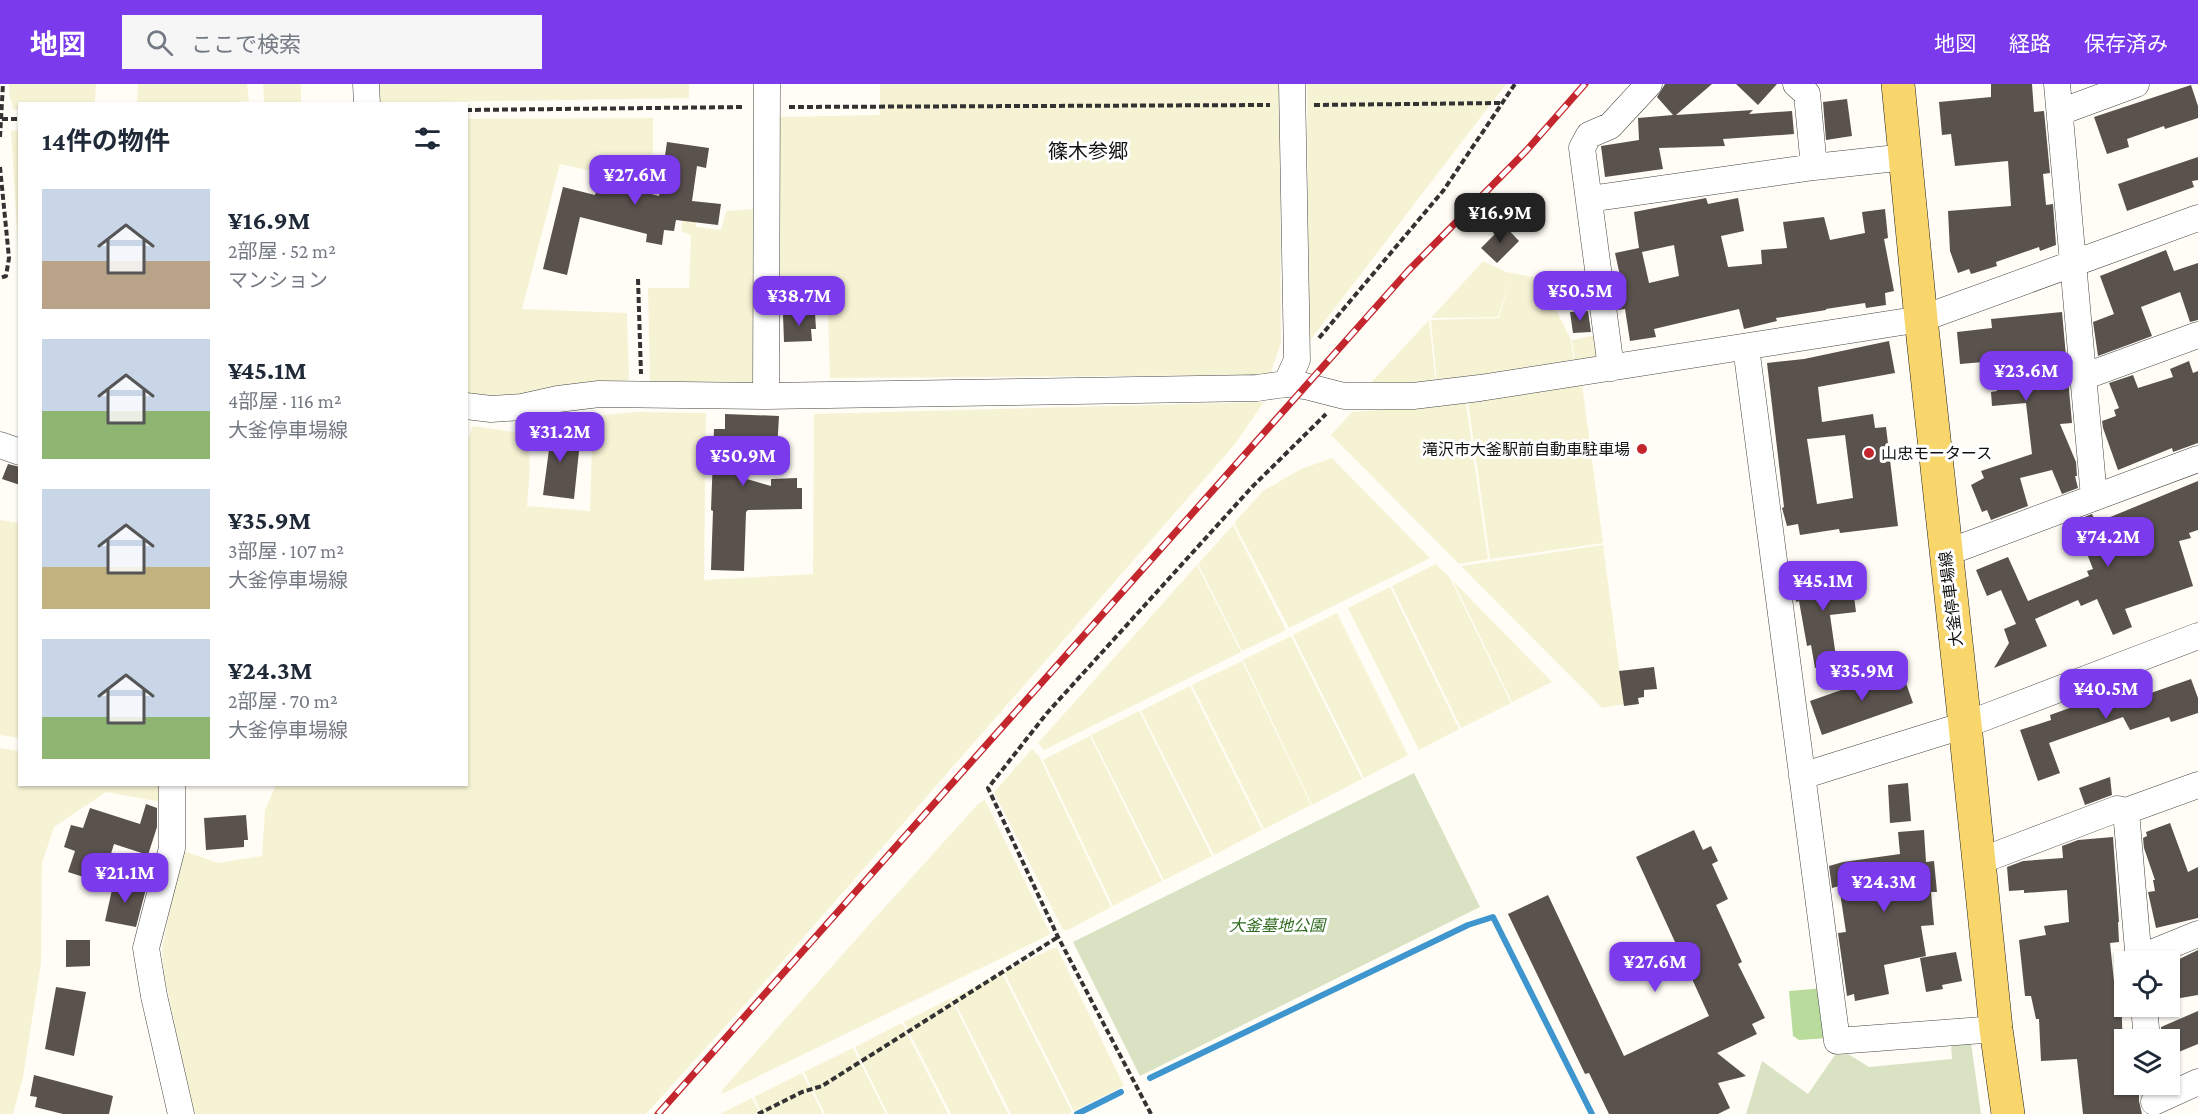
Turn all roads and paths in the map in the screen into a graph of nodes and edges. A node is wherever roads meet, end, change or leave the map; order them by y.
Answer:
1 (3, 84) edge
2 (366, 84) edge
3 (1515, 84) edge
4 (1649, 84) edge
5 (1796, 84) edge
6 (1898, 84) edge
7 (2057, 84) edge
8 (2136, 84) edge
9 (767, 95) edge
10 (1292, 95) edge
11 (367, 102) edge
12 (1502, 103) junction
13 (468, 110) edge
14 (2060, 112) junction
15 (2, 119) junction
16 (18, 119) edge
17 (0, 137) edge
18 (1906, 157) junction
19 (0, 166) edge
20 (1814, 167) junction
21 (1589, 199) junction
22 (2198, 218) edge
23 (2073, 263) junction
24 (0, 278) edge
25 (638, 279) dead end
26 (1921, 319) junction
27 (2198, 335) edge
28 (1746, 347) junction
29 (1297, 360) junction
30 (1611, 368) junction
31 (2083, 377) junction
32 (1286, 384) junction
33 (641, 394) junction
34 (766, 396) junction
35 (1344, 396) junction
36 (468, 406) edge
37 (0, 445) edge
38 (18, 451) edge
39 (2198, 459) edge
40 (2094, 497) junction
41 (1946, 553) junction
42 (2198, 636) edge
43 (1965, 725) junction
44 (1802, 776) junction
45 (2198, 785) edge
46 (172, 786) edge
47 (2126, 811) junction
48 (1980, 861) junction
49 (2198, 934) edge
50 (1058, 937) junction
51 (2138, 951) edge
52 (2159, 951) edge
53 (1996, 1029) junction
54 (2198, 1082) edge
55 (2154, 1100) edge
56 (181, 1114) edge
57 (758, 1114) edge
58 (1150, 1114) edge
59 (2008, 1114) edge

1 - 15 path
2 - 11 street
3 - 12 path
4 - 21 street
5 - 20 street
6 - 18 main road, 大釜停車場線
7 - 14 street
8 - 14 street
9 - 10 path
9 - 13 path
9 - 34 street
10 - 12 path
10 - 29 street
12 - 29 path
14 - 23 street
15 - 16 path
15 - 17 path
18 - 20 street
18 - 26 main road, 大釜停車場線
19 - 24 path
20 - 21 street
21 - 30 street
22 - 23 street
23 - 26 street
23 - 31 street
25 - 33 path
26 - 28 street
26 - 41 main road, 大釜停車場線
27 - 31 street
28 - 30 street
28 - 44 street
29 - 32 street
30 - 35 street
31 - 40 street
32 - 34 street
32 - 35 street
33 - 34 street
33 - 36 street
35 - 50 path
37 - 38 street
39 - 40 street
40 - 41 street
41 - 43 main road, 大釜停車場線
42 - 43 street
43 - 44 street
43 - 48 main road, 大釜停車場線
44 - 53 street
45 - 47 street
46 - 56 street
47 - 48 street
47 - 51 street
48 - 53 main road, 大釜停車場線
49 - 52 street
50 - 57 path
50 - 58 path
53 - 59 main road, 大釜停車場線
54 - 55 street

